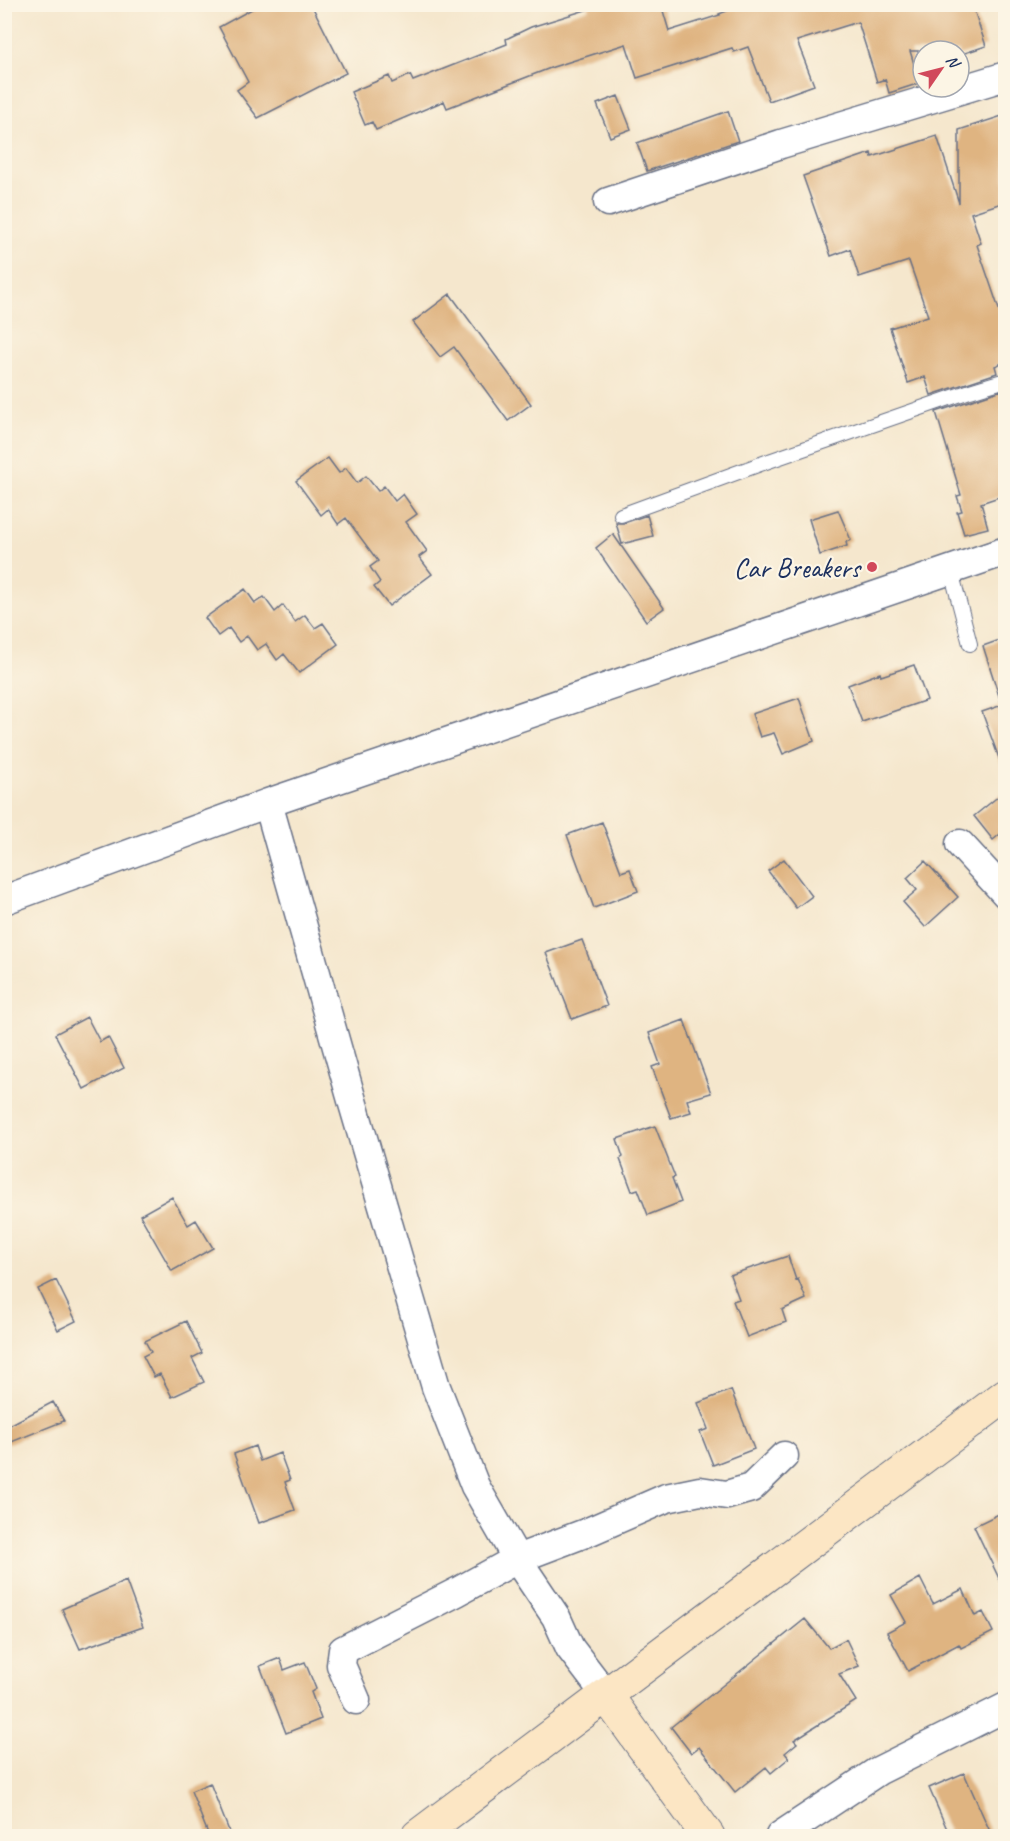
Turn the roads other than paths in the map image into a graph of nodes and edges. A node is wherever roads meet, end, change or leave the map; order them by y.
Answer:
1 (1005, 76) edge
2 (608, 202) dead end
3 (1005, 380) edge
4 (621, 515) dead end
5 (1005, 552) edge
6 (951, 570) junction
7 (969, 644) dead end
8 (268, 803) junction
9 (960, 844) dead end
10 (1005, 894) edge
11 (4, 900) edge
12 (1005, 1395) edge
13 (784, 1456) dead end
14 (516, 1559) junction
15 (606, 1695) junction
16 (356, 1700) dead end
17 (1005, 1707) edge
18 (418, 1836) edge
19 (708, 1836) edge
20 (780, 1836) edge

1 - 2 street
3 - 4 lane
5 - 6 street
6 - 7 lane
6 - 8 street
8 - 11 street
8 - 14 street
9 - 10 street
12 - 15 street
13 - 14 street
14 - 15 street
14 - 16 street
15 - 18 street
15 - 19 street
17 - 20 street

